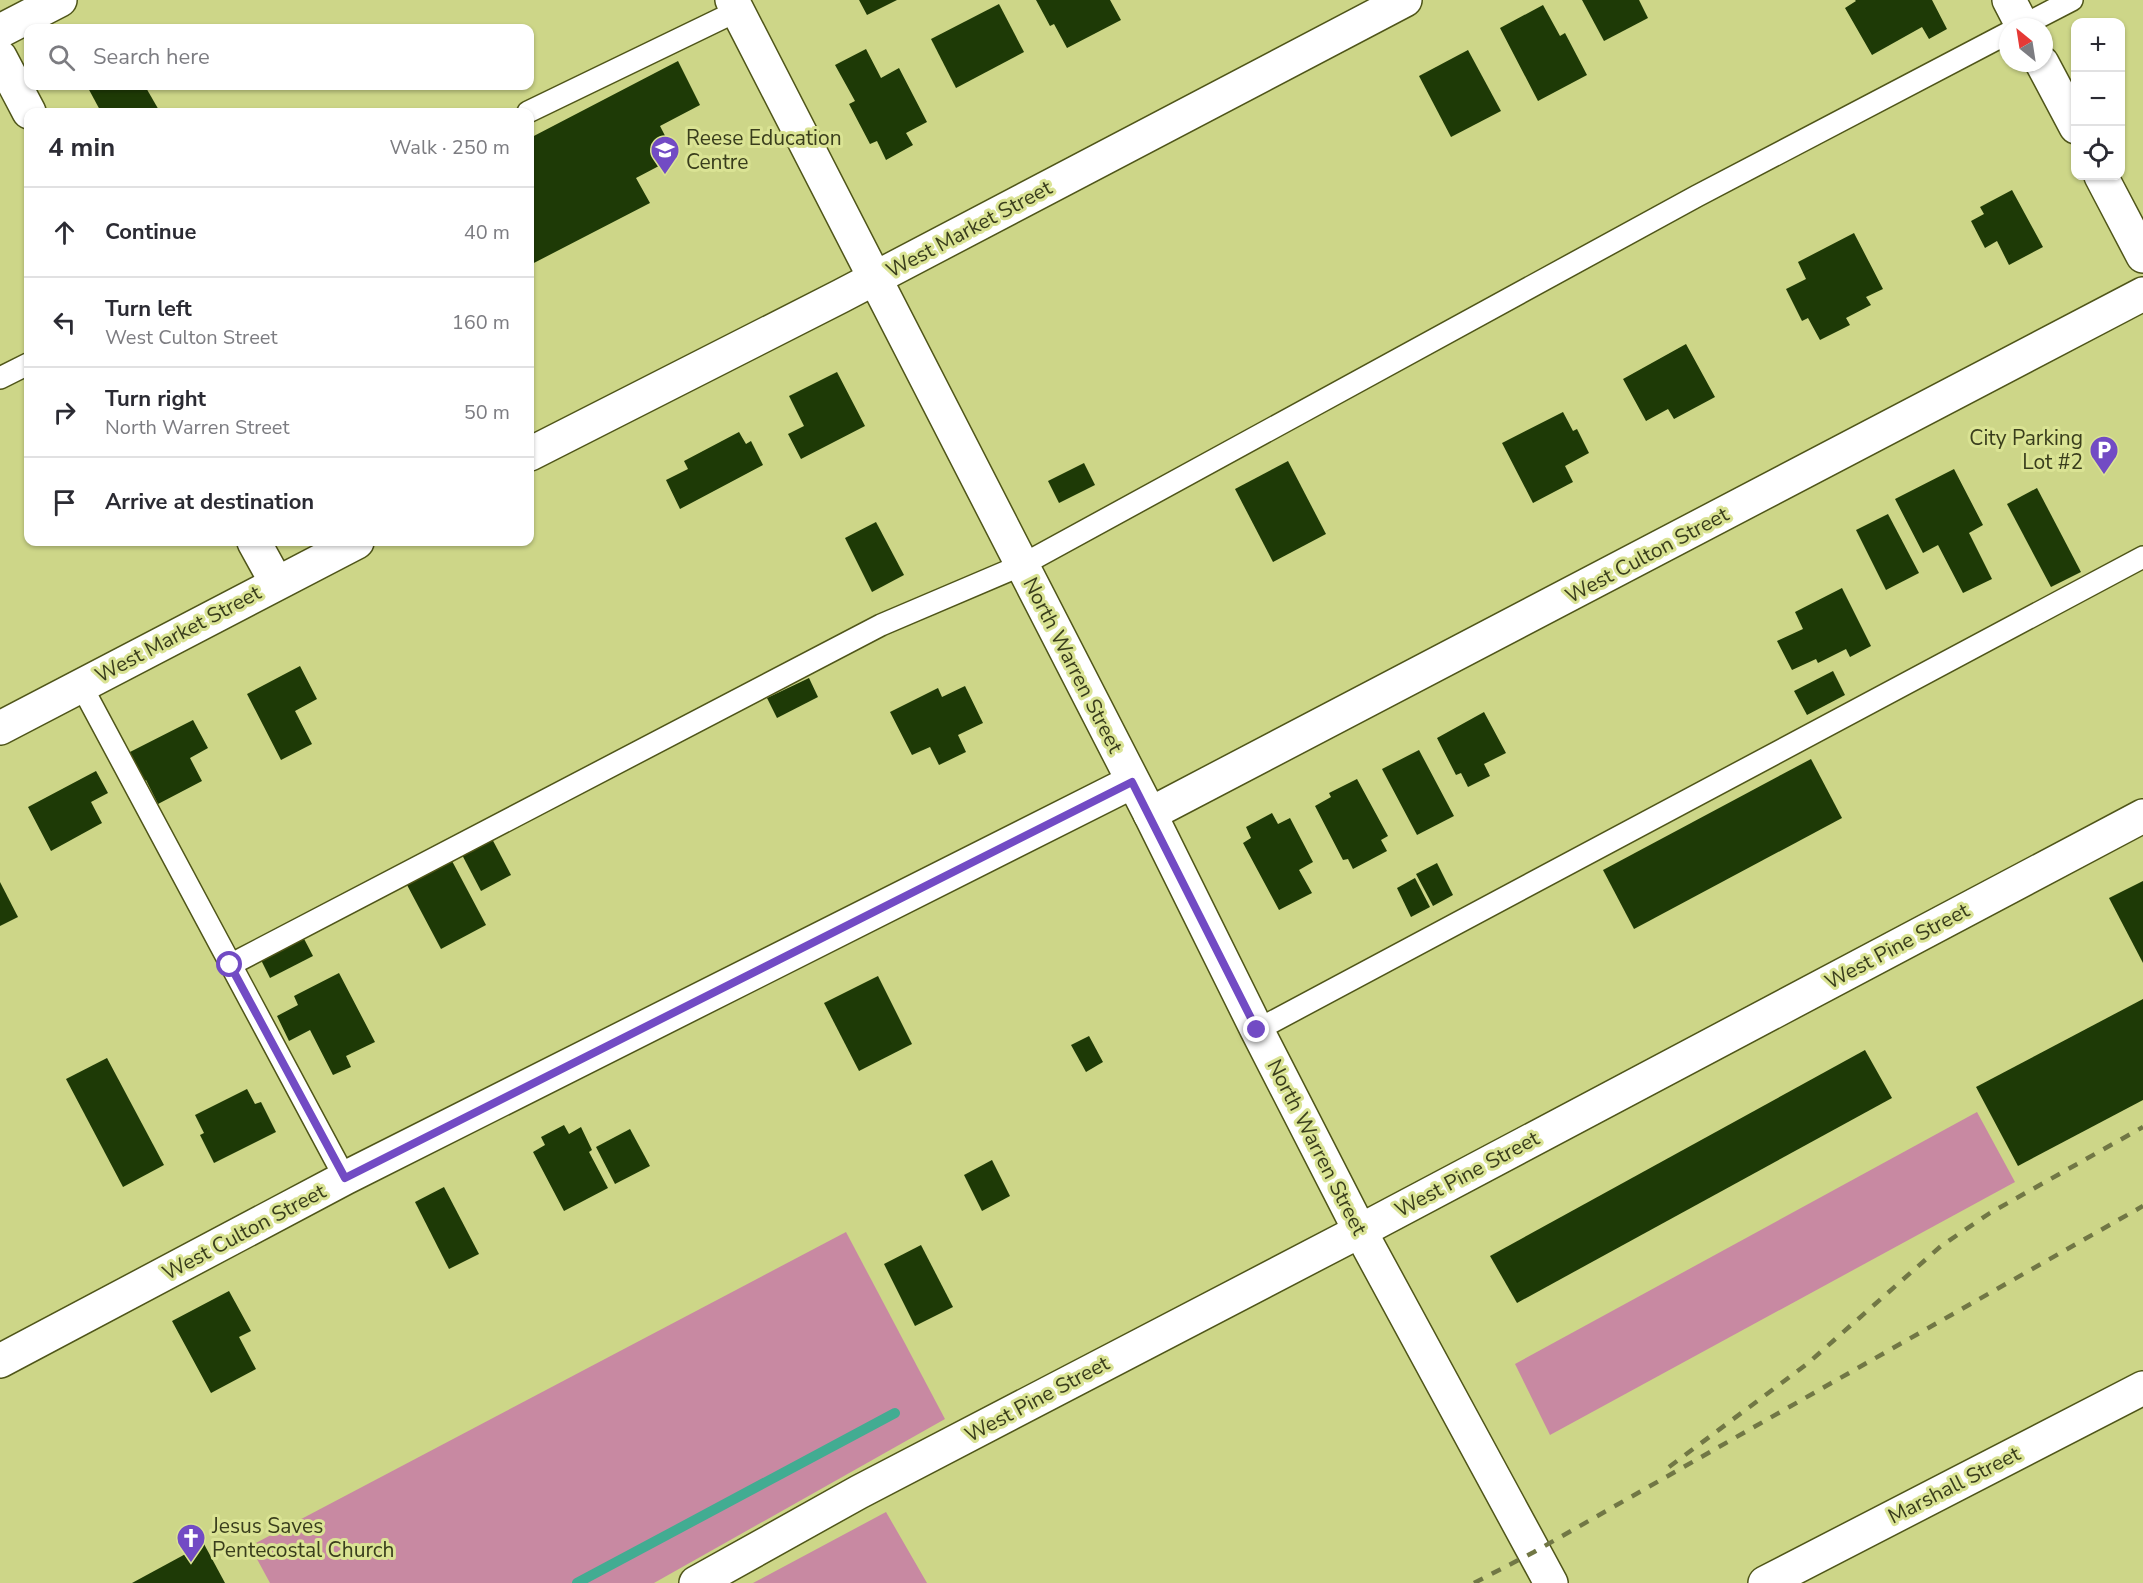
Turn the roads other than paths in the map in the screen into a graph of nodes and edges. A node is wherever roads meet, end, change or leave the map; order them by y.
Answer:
1 (60, 0) edge
2 (1405, 0) edge
3 (2072, 0) edge
4 (734, 5) edge
5 (2028, 18) edge
6 (0, 31) edge
7 (1999, 32) edge
8 (0, 57) edge
9 (2047, 72) edge
10 (27, 108) edge
11 (534, 109) edge
12 (2075, 126) edge
13 (2103, 180) edge
14 (2143, 256) edge
15 (875, 278) junction
16 (2143, 294) edge
17 (24, 366) edge
18 (0, 378) edge
19 (534, 452) edge
20 (256, 546) edge
21 (349, 546) edge
22 (2143, 557) edge
23 (1023, 565) junction
24 (276, 582) junction
25 (81, 685) junction
26 (0, 728) edge
27 (1132, 782) junction
28 (1150, 814) junction
29 (2143, 816) edge
30 (230, 965) junction
31 (1257, 1030) junction
32 (345, 1178) junction
33 (1360, 1231) junction
34 (0, 1361) edge
35 (2143, 1388) edge
36 (696, 1583) edge
37 (1551, 1583) edge
38 (1765, 1583) edge

1 - 6 street
2 - 15 street, West Market Street
3 - 5 lane
4 - 11 lane
4 - 15 street, North Warren Street
7 - 23 lane
8 - 10 street
9 - 12 street
13 - 14 street
15 - 19 street, West Market Street
15 - 23 street, North Warren Street
16 - 28 street, West Culton Street
17 - 18 lane
20 - 24 street
21 - 24 street, West Market Street
22 - 31 lane
23 - 27 street, North Warren Street
23 - 30 lane
24 - 25 street, West Market Street
25 - 26 street, West Market Street
25 - 30 lane
27 - 28 street, North Warren Street
27 - 32 street, West Culton Street
28 - 31 street, North Warren Street
29 - 33 street, West Pine Street
30 - 32 lane
31 - 33 street, North Warren Street
32 - 34 street, West Culton Street
33 - 36 street, West Pine Street
33 - 37 street, North Warren Street
35 - 38 street, Marshall Street

